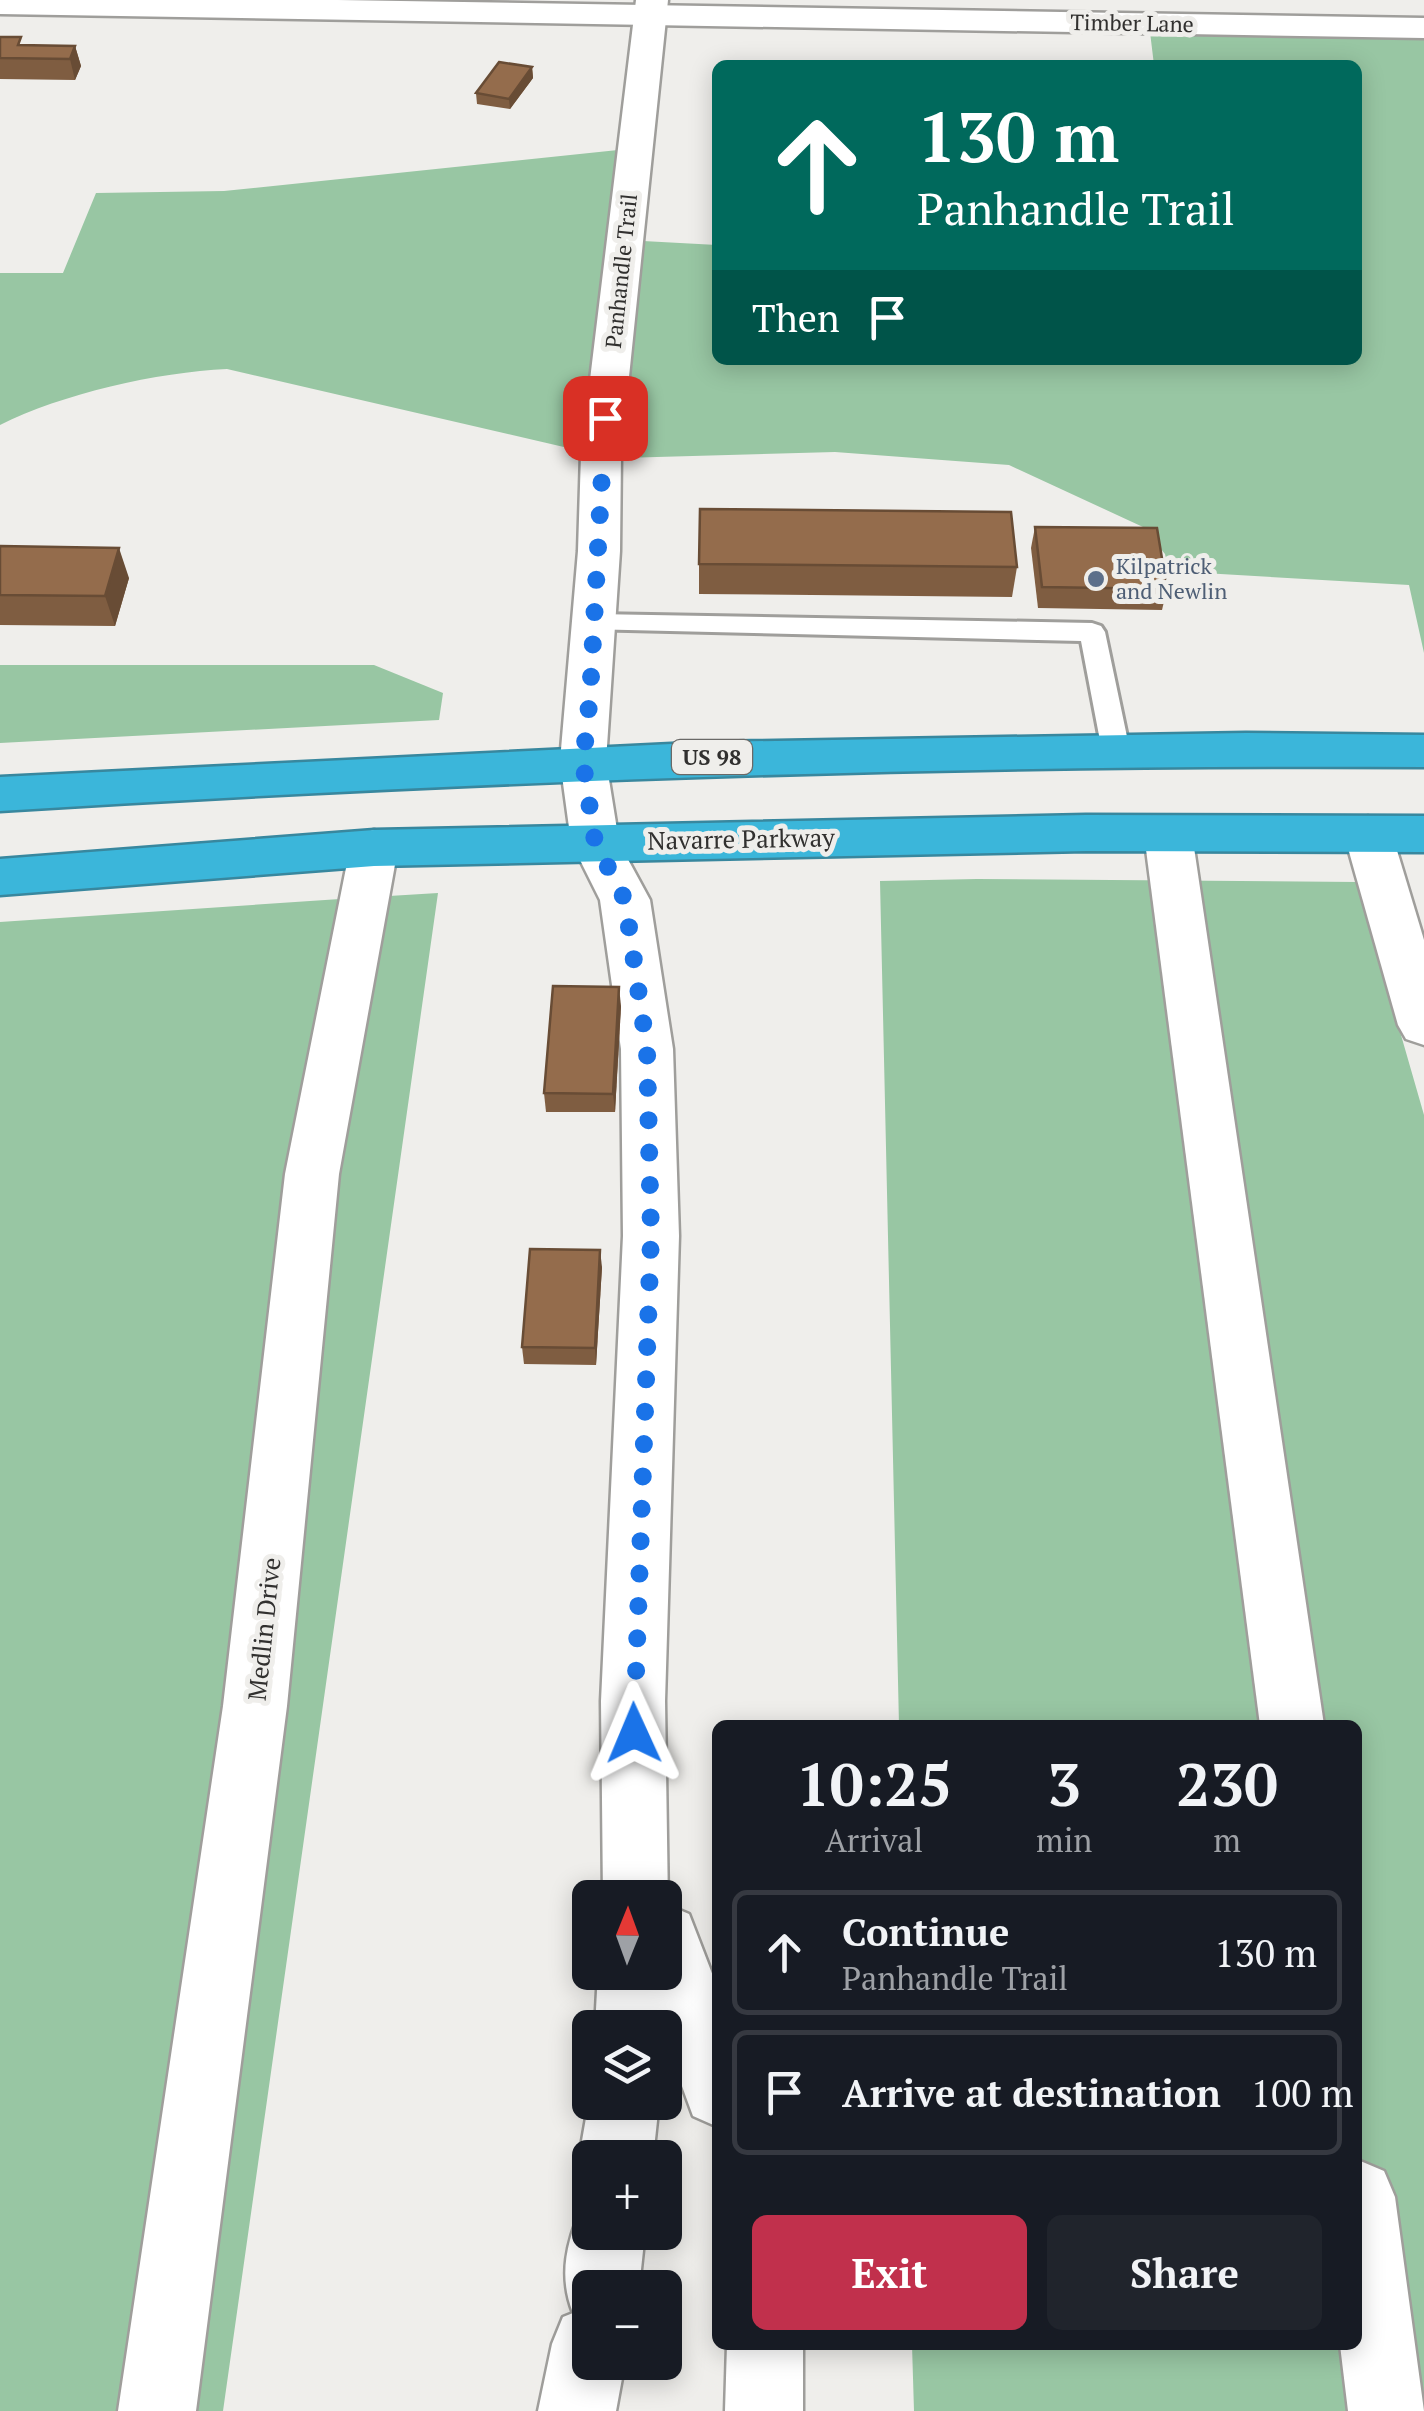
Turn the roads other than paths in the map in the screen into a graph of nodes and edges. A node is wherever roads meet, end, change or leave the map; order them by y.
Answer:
1 (0, 4) edge
2 (651, 7) edge
3 (1424, 28) edge
4 (595, 623) junction
5 (1424, 751) edge
6 (1116, 752) junction
7 (583, 762) junction
8 (172, 782) junction
9 (0, 794) edge
10 (0, 811) edge
11 (1168, 834) junction
12 (1368, 834) junction
13 (1424, 834) edge
14 (595, 842) junction
15 (374, 848) junction
16 (0, 877) edge
17 (1424, 1025) edge
18 (1291, 1720) edge
19 (642, 1880) edge
20 (682, 1987) edge
21 (712, 2074) edge
22 (1362, 2226) edge
23 (765, 2350) edge
24 (584, 2380) edge
25 (157, 2411) edge
26 (578, 2411) edge
27 (764, 2411) edge
28 (1387, 2411) edge

1 - 2 street, Timber Lane
2 - 3 street, Timber Lane
2 - 4 street, Panhandle Trail
4 - 6 lane
4 - 7 street, Panhandle Trail
5 - 6 highway, US 98
6 - 7 highway, US 98
7 - 8 highway, US 98
7 - 14 street, Panhandle Trail
8 - 9 highway, US 98
8 - 10 highway
11 - 12 highway, Navarre Parkway
11 - 14 highway, Navarre Parkway
11 - 18 street
12 - 13 highway, Navarre Parkway
12 - 17 street
14 - 15 highway, Navarre Parkway
14 - 19 street, Panhandle Trail
15 - 16 highway, Navarre Parkway
15 - 25 street, Medlin Drive
20 - 21 street
22 - 28 street
23 - 27 street
24 - 26 street

